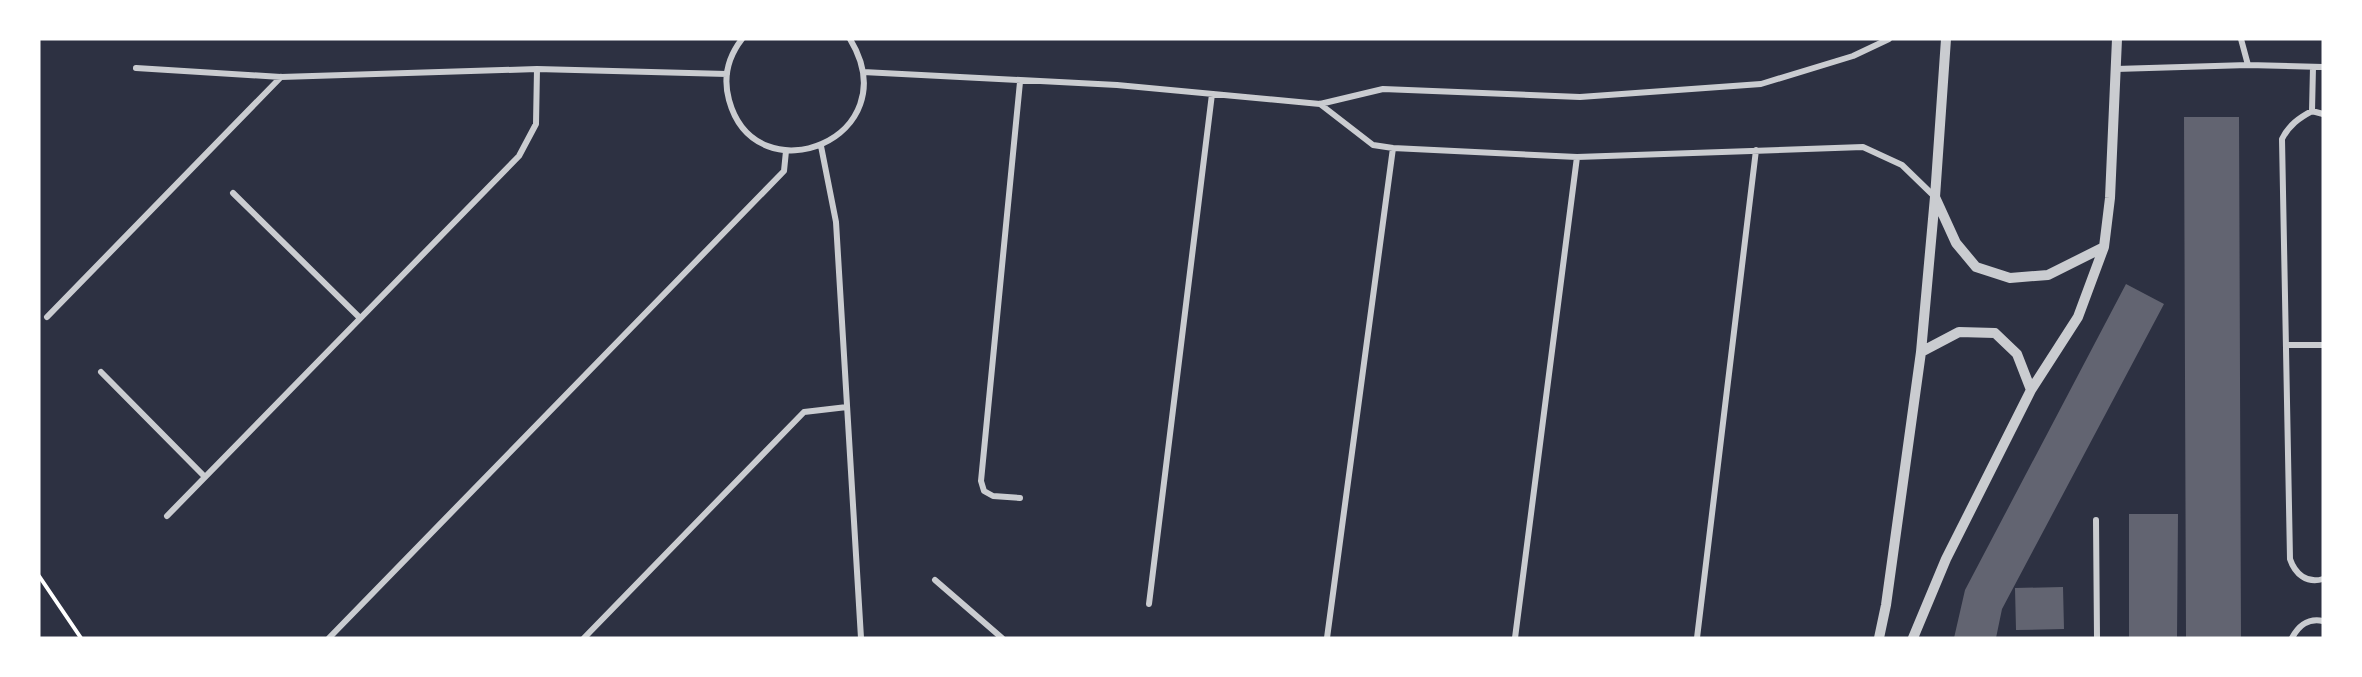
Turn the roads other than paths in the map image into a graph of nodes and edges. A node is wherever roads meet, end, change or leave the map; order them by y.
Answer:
1 (742, 39) edge
2 (850, 39) edge
3 (1889, 39) edge
4 (1946, 39) edge
5 (2117, 39) edge
6 (2241, 39) edge
7 (2248, 65) junction
8 (2313, 67) junction
9 (2323, 67) edge
10 (136, 69) dead end
11 (537, 69) junction
12 (2116, 69) junction
13 (863, 72) junction
14 (727, 74) junction
15 (281, 77) junction
16 (1020, 82) junction
17 (1212, 94) junction
18 (1320, 104) junction
19 (2312, 111) junction
20 (2323, 114) edge
21 (822, 146) junction
22 (1393, 148) junction
23 (1756, 150) junction
24 (786, 151) junction
25 (1576, 157) junction
26 (233, 193) dead end
27 (1935, 196) junction
28 (2104, 247) junction
29 (47, 317) dead end
30 (360, 318) junction
31 (2286, 345) junction
32 (2323, 345) edge
33 (1921, 352) junction
34 (101, 372) dead end
35 (2031, 390) junction
36 (847, 407) junction
37 (205, 477) junction
38 (1020, 498) dead end
39 (167, 516) dead end
40 (2096, 520) dead end
41 (2323, 579) edge
42 (935, 580) dead end
43 (1149, 604) dead end
44 (2323, 621) edge
45 (329, 638) edge
46 (584, 638) edge
47 (861, 638) edge
48 (1002, 638) edge
49 (1327, 638) edge
50 (1515, 638) edge
51 (1697, 638) edge
52 (1879, 638) edge
53 (1913, 638) edge
54 (2097, 638) edge
55 (2292, 638) edge

1 - 14 street
2 - 13 street
3 - 18 street
4 - 27 street
5 - 12 street
6 - 7 street
7 - 8 street
7 - 12 street
8 - 9 street
8 - 19 street
10 - 15 street
11 - 14 street
11 - 15 street
11 - 30 street
12 - 28 street
13 - 16 street
13 - 21 street
14 - 24 street
15 - 29 street
16 - 17 street
16 - 38 street
17 - 18 street
17 - 43 street
18 - 22 street
19 - 20 street
19 - 31 street
21 - 24 street
21 - 36 street
22 - 25 street
22 - 49 street
23 - 25 street
23 - 27 street
23 - 51 street
24 - 45 street
25 - 50 street
26 - 30 street
27 - 28 street
27 - 33 street
28 - 35 street
30 - 37 street
31 - 32 street
31 - 41 street
33 - 35 street
33 - 52 street
34 - 37 street
35 - 53 street
36 - 46 street
36 - 47 street
37 - 39 street
40 - 54 street
42 - 48 street
44 - 55 street

